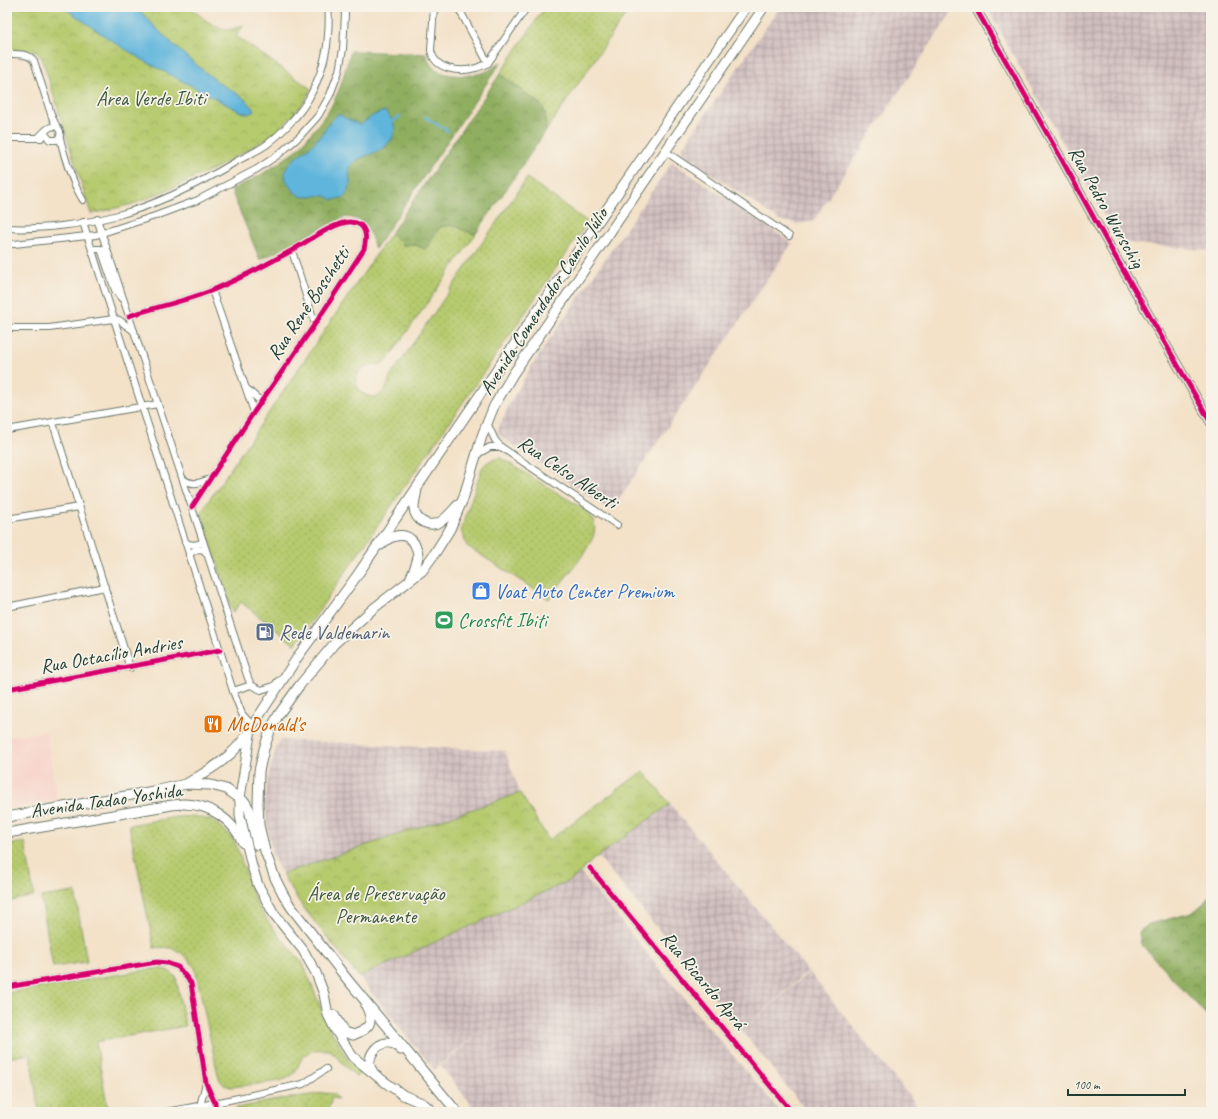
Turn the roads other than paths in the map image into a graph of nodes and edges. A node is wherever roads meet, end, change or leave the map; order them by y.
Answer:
1 (328, 7) edge
2 (344, 7) edge
3 (442, 7) edge
4 (458, 7) edge
5 (527, 7) edge
6 (746, 7) edge
7 (764, 7) edge
8 (975, 7) edge
9 (434, 8) edge
10 (7, 54) edge
11 (488, 63) junction
12 (52, 117) junction
13 (57, 127) junction
14 (48, 129) junction
15 (39, 137) junction
16 (7, 138) edge
17 (60, 138) junction
18 (51, 141) junction
19 (63, 150) junction
20 (665, 151) junction
21 (83, 200) dead end
22 (118, 215) junction
23 (97, 219) junction
24 (83, 222) junction
25 (64, 224) junction
26 (122, 227) junction
27 (7, 228) edge
28 (102, 233) junction
29 (87, 236) junction
30 (789, 236) dead end
31 (66, 238) junction
32 (7, 244) edge
33 (92, 251) junction
34 (292, 251) junction
35 (212, 290) junction
36 (124, 302) junction
37 (310, 306) junction
38 (324, 311) junction
39 (129, 316) junction
40 (114, 319) junction
41 (316, 324) junction
42 (7, 328) edge
43 (134, 332) junction
44 (246, 388) junction
45 (263, 399) junction
46 (158, 404) junction
47 (142, 406) junction
48 (254, 412) junction
49 (53, 423) junction
50 (487, 423) junction
51 (1211, 423) edge
52 (7, 430) edge
53 (501, 447) junction
54 (476, 455) junction
55 (183, 479) junction
56 (210, 479) junction
57 (418, 484) junction
58 (463, 499) junction
59 (79, 506) junction
60 (192, 507) junction
61 (7, 518) edge
62 (618, 525) dead end
63 (203, 541) junction
64 (185, 542) junction
65 (207, 554) junction
66 (189, 555) junction
67 (356, 577) junction
68 (408, 582) junction
69 (105, 587) junction
70 (7, 607) edge
71 (220, 650) junction
72 (297, 658) junction
73 (130, 668) junction
74 (251, 685) junction
75 (7, 689) edge
76 (233, 692) junction
77 (251, 727) junction
78 (186, 784) junction
79 (240, 798) junction
80 (7, 817) edge
81 (7, 833) edge
82 (252, 866) junction
83 (590, 868) dead end
84 (280, 889) junction
85 (7, 988) edge
86 (324, 994) junction
87 (361, 994) junction
88 (410, 1057) junction
89 (326, 1069) dead end
90 (378, 1077) junction
91 (206, 1082) junction
92 (215, 1103) junction
93 (200, 1109) edge
94 (191, 1110) edge
95 (166, 1112) edge
96 (216, 1112) edge
97 (433, 1112) edge
98 (457, 1112) edge
99 (792, 1112) edge

1 - 22 street
2 - 26 street
3 - 9 street
4 - 11 street
5 - 11 street
6 - 57 main road, Avenida Comendador Camilo Júlio
7 - 20 main road, Avenida Comendador Camilo Júlio
8 - 51 street, Rua Pedro Wurschig
9 - 11 street
10 - 12 street
12 - 13 street
12 - 14 street
13 - 14 street
13 - 17 street
14 - 15 street
14 - 18 street
15 - 16 street
15 - 18 street
17 - 18 street
17 - 19 street
18 - 19 street
19 - 21 street
20 - 30 street
20 - 50 main road, Avenida Comendador Camilo Júlio
22 - 23 street
22 - 26 street
23 - 24 street
23 - 28 street
24 - 25 street
24 - 29 street
25 - 27 street
25 - 31 street
26 - 28 street
28 - 29 street
28 - 36 street
29 - 31 street
29 - 33 street
31 - 32 street
33 - 36 street
33 - 40 street
34 - 35 street, Rua Renê Boschetti
34 - 37 street
34 - 38 street, Rua Renê Boschetti
35 - 39 street, Rua Renê Boschetti
35 - 44 street
36 - 39 street
37 - 38 street
37 - 41 street
38 - 41 street, Rua Renê Boschetti
39 - 43 street
40 - 42 street
40 - 43 street
40 - 47 street
41 - 45 street, Rua Renê Boschetti
43 - 46 street
44 - 45 street
44 - 48 street
45 - 48 street, Rua Renê Boschetti
46 - 47 street
46 - 55 street
47 - 49 street
47 - 64 street
48 - 56 street, Rua Renê Boschetti
49 - 52 street
49 - 59 street
50 - 53 street, Rua Celso Alberti
50 - 54 main road, Avenida Comendador Camilo Júlio
53 - 54 street, Rua Celso Alberti
53 - 62 street, Rua Celso Alberti
54 - 58 main road, Avenida Comendador Camilo Júlio
55 - 56 street
55 - 60 street
56 - 60 street, Rua Renê Boschetti
57 - 58 main road
57 - 67 main road, Avenida Comendador Camilo Júlio
58 - 68 main road, Avenida Comendador Camilo Júlio
59 - 61 street
59 - 69 street
60 - 63 street
63 - 64 street
63 - 65 street
64 - 66 street
65 - 66 street
65 - 74 street
66 - 71 street
67 - 68 main road
67 - 72 main road, Avenida Comendador Camilo Júlio
68 - 84 main road, Avenida Comendador Camilo Júlio
69 - 70 street
69 - 73 street
71 - 73 street, Rua Octacílio Andries
71 - 76 street
72 - 74 street, Avenida Comendador Camilo Júlio
72 - 77 main road, Avenida Comendador Camilo Júlio
73 - 75 street, Rua Octacílio Andries
74 - 76 street
76 - 77 street
77 - 78 main road, Avenida Tadao Yoshida
77 - 79 main road, Avenida Comendador Camilo Júlio
78 - 79 main road, Avenida Tadao Yoshida
78 - 80 main road, Avenida Tadao Yoshida
79 - 82 main road, Avenida Comendador Camilo Júlio
79 - 84 main road
81 - 82 main road, Avenida Tadao Yoshida
82 - 86 main road, Avenida Comendador Camilo Júlio
83 - 99 street, Rua Ricardo Aprá
84 - 87 main road, Avenida Comendador Camilo Júlio
85 - 91 street
86 - 87 main road
86 - 90 main road, Avenida Comendador Camilo Júlio
87 - 88 main road, Avenida Comendador Camilo Júlio
88 - 90 main road
88 - 98 main road, Avenida Comendador Camilo Júlio
89 - 92 street
90 - 97 main road, Avenida Comendador Camilo Júlio
91 - 92 street
91 - 93 street
92 - 93 street
92 - 96 street
93 - 94 street
94 - 95 street

